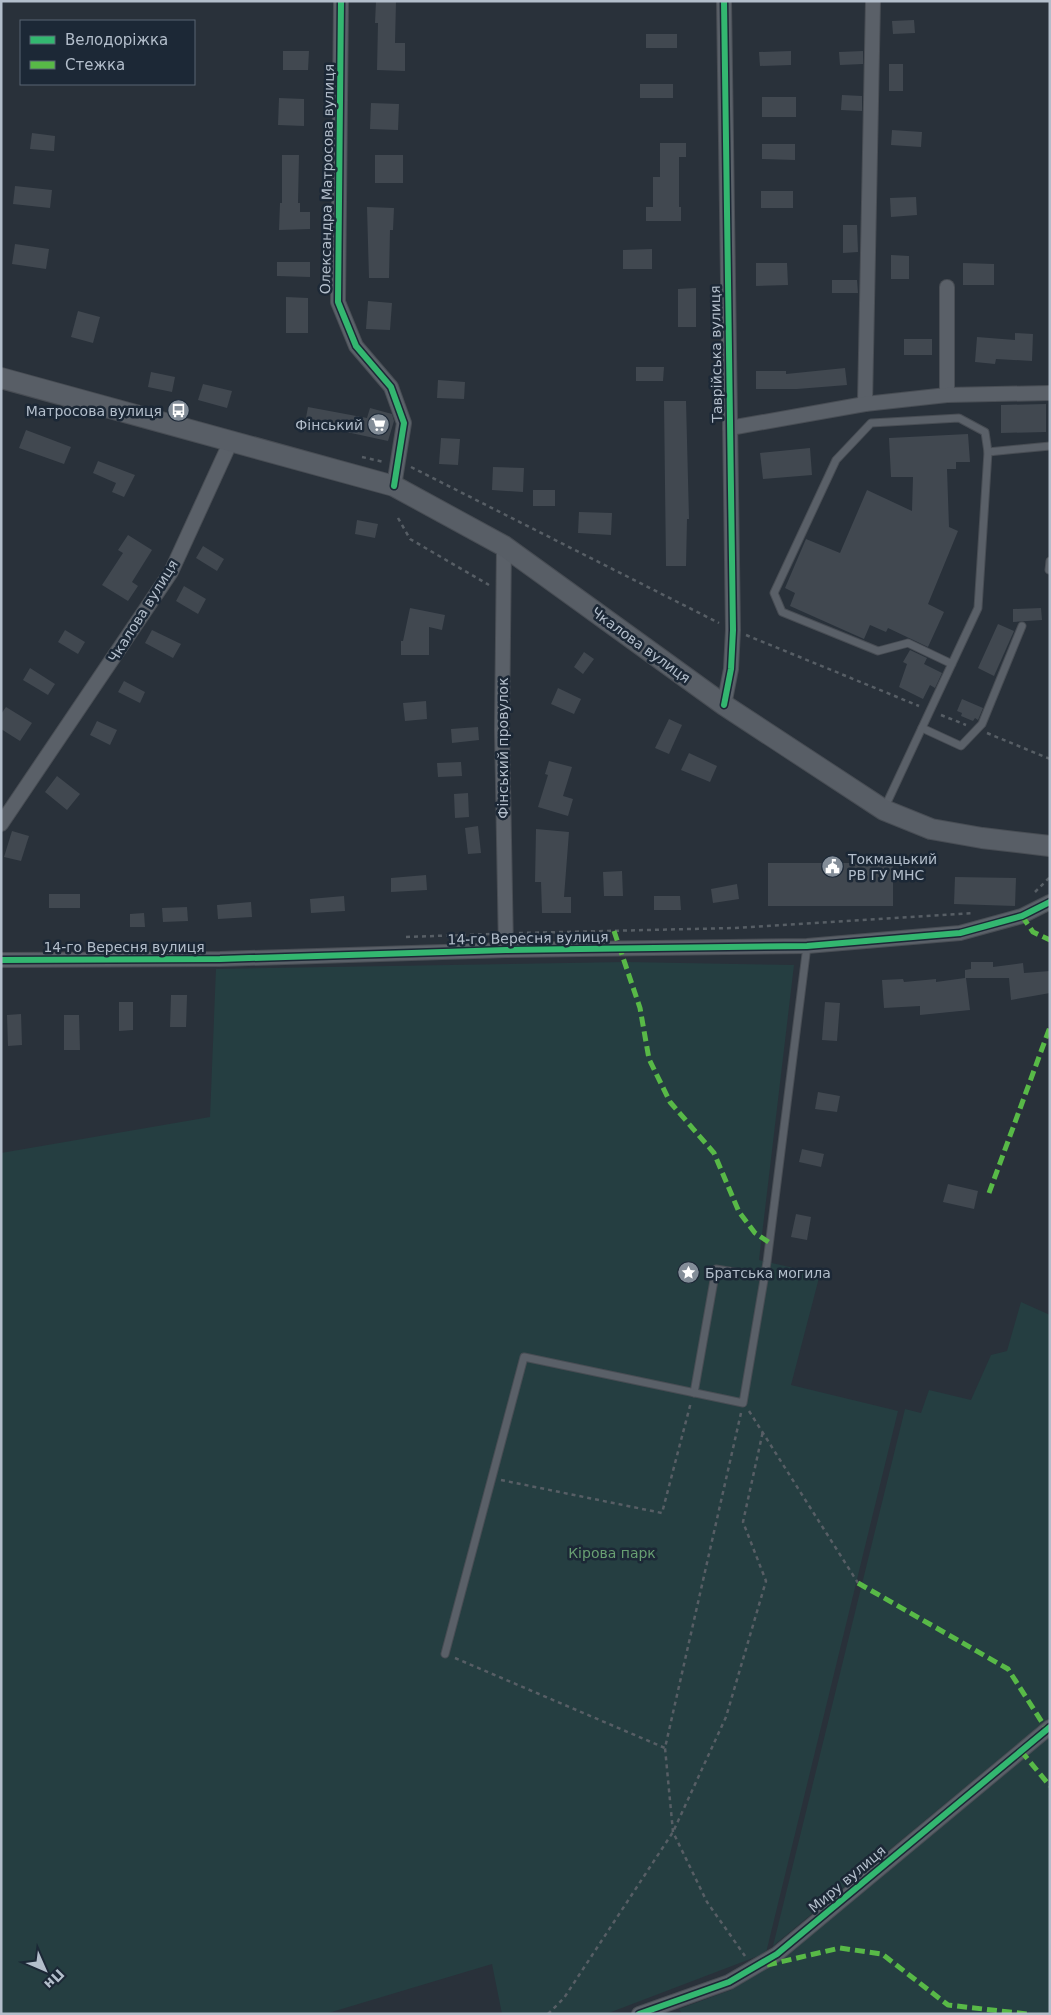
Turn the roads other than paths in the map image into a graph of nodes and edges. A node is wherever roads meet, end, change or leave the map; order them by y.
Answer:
1 (341, 1) edge
2 (724, 1) edge
3 (873, 1) edge
4 (947, 287) dead end
5 (1, 378) edge
6 (1050, 393) edge
7 (946, 395) junction
8 (865, 404) junction
9 (730, 428) junction
10 (231, 441) junction
11 (1050, 446) edge
12 (988, 452) junction
13 (394, 486) junction
14 (504, 546) junction
15 (1050, 561) edge
16 (1049, 570) edge
17 (1022, 626) dead end
18 (952, 664) junction
19 (724, 705) junction
20 (922, 728) junction
21 (884, 810) junction
22 (1, 824) edge
23 (1050, 846) edge
24 (1050, 902) edge
25 (807, 946) junction
26 (506, 950) junction
27 (1, 960) edge
28 (765, 1278) junction
29 (694, 1392) junction
30 (445, 1654) road end
31 (1050, 1727) edge
32 (639, 2014) edge

1 - 13 street, Олександра Матросова вулиця
2 - 9 street, Таврійська вулиця
3 - 8 street
4 - 7 street
5 - 10 main road, Чкалова вулиця
6 - 7 street
7 - 8 street
8 - 9 street
9 - 19 street, Таврійська вулиця
10 - 13 main road, Чкалова вулиця
10 - 22 street, Чкалова вулиця
11 - 12 lane
12 - 18 lane
12 - 18 lane
13 - 14 main road, Чкалова вулиця
14 - 19 main road, Чкалова вулиця
14 - 26 street, Фінський провулок
15 - 16 lane
17 - 20 lane
18 - 20 lane
19 - 21 main road, Чкалова вулиця
20 - 21 lane
21 - 23 main road, Чкалова вулиця
24 - 25 street, 14-го Вересня вулиця
25 - 26 street, 14-го Вересня вулиця
25 - 28 lane
26 - 27 street, 14-го Вересня вулиця
28 - 29 lane
28 - 29 lane
29 - 30 lane
31 - 32 street, Миру вулиця

